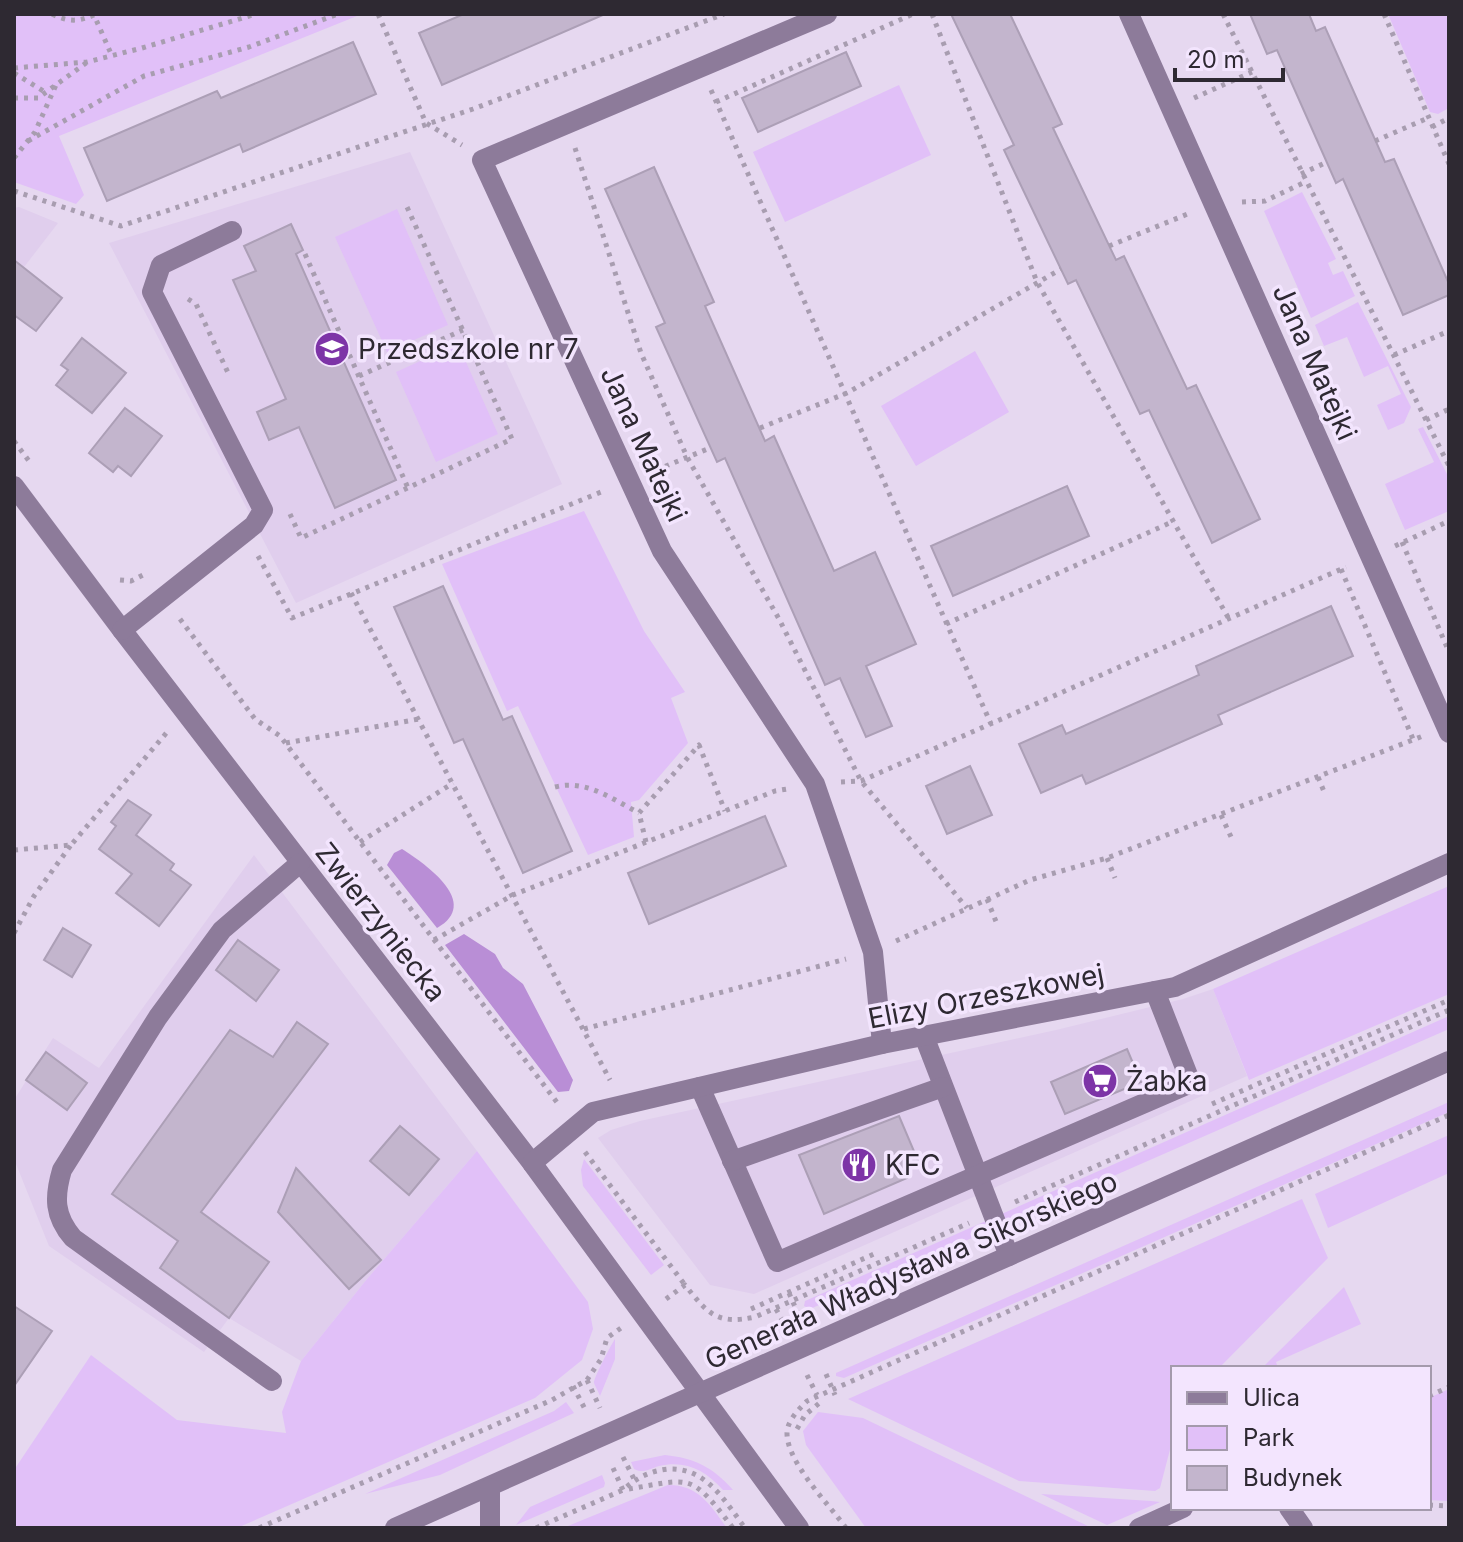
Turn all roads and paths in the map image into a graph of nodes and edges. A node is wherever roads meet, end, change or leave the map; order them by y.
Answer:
1 (52, 14) edge
2 (96, 14) edge
3 (256, 14) edge
4 (338, 14) edge
5 (378, 14) edge
6 (724, 14) edge
7 (827, 14) edge
8 (913, 14) edge
9 (932, 14) edge
10 (1129, 14) edge
11 (1223, 14) edge
12 (1384, 14) edge
13 (112, 56) junction
14 (87, 62) junction
15 (701, 67) junction
16 (14, 70) edge
17 (1252, 72) junction
18 (56, 85) junction
19 (45, 92) junction
20 (14, 98) edge
21 (716, 102) junction
22 (1171, 108) junction
23 (1428, 118) junction
24 (1449, 118) edge
25 (426, 123) junction
26 (566, 124) junction
27 (1432, 127) junction
28 (28, 141) junction
29 (1375, 141) dead end
30 (14, 158) edge
31 (482, 160) junction
32 (1327, 162) dead end
33 (1449, 164) edge
34 (1301, 174) junction
35 (1305, 182) junction
36 (14, 191) edge
37 (1214, 203) junction
38 (407, 207) dead end
39 (232, 231) dead end
40 (1109, 246) dead end
41 (305, 254) dead end
42 (1061, 269) dead end
43 (1037, 282) junction
44 (463, 330) junction
45 (1449, 331) edge
46 (1394, 355) junction
47 (359, 376) junction
48 (847, 393) junction
49 (1449, 409) edge
50 (1426, 420) junction
51 (760, 428) dead end
52 (1449, 466) edge
53 (14, 486) edge
54 (408, 488) junction
55 (598, 493) dead end
56 (290, 514) dead end
57 (1174, 521) junction
58 (245, 531) junction
59 (1402, 542) dead end
60 (351, 593) junction
61 (176, 616) dead end
62 (1229, 619) junction
63 (946, 624) junction
64 (122, 630) junction
65 (1449, 652) edge
66 (419, 719) junction
67 (991, 724) junction
68 (169, 729) dead end
69 (1449, 733) edge
70 (1428, 734) dead end
71 (1413, 739) junction
72 (285, 743) junction
73 (1318, 777) junction
74 (861, 781) junction
75 (453, 783) junction
76 (815, 784) junction
77 (555, 787) dead end
78 (1325, 794) dead end
79 (725, 811) junction
80 (639, 813) junction
81 (1221, 815) junction
82 (1232, 839) dead end
83 (360, 842) junction
84 (646, 842) junction
85 (71, 845) junction
86 (14, 850) edge
87 (1107, 858) junction
88 (300, 863) junction
89 (1449, 863) edge
90 (1115, 878) dead end
91 (513, 895) junction
92 (987, 899) junction
93 (967, 908) junction
94 (997, 924) dead end
95 (14, 933) edge
96 (434, 940) junction
97 (873, 952) junction
98 (1155, 991) junction
99 (1449, 1010) edge
100 (584, 1029) junction
101 (924, 1036) junction
102 (882, 1044) junction
103 (1449, 1061) edge
104 (700, 1087) junction
105 (943, 1087) junction
106 (624, 1105) junction
107 (1449, 1115) edge
108 (576, 1127) junction
109 (732, 1161) junction
110 (532, 1163) junction
111 (977, 1176) junction
112 (991, 1213) junction
113 (1009, 1256) junction
114 (685, 1285) junction
115 (789, 1293) dead end
116 (667, 1298) dead end
117 (793, 1301) junction
118 (776, 1309) junction
119 (799, 1316) dead end
120 (783, 1322) dead end
121 (615, 1333) dead end
122 (826, 1374) dead end
123 (587, 1380) junction
124 (272, 1381) dead end
125 (810, 1381) dead end
126 (573, 1386) junction
127 (834, 1391) junction
128 (701, 1394) junction
129 (817, 1395) junction
130 (823, 1400) dead end
131 (597, 1402) dead end
132 (586, 1411) dead end
133 (797, 1429) dead end
134 (790, 1452) junction
135 (782, 1458) dead end
136 (625, 1462) dead end
137 (613, 1468) dead end
138 (634, 1479) junction
139 (490, 1488) junction
140 (623, 1490) junction
141 (736, 1492) dead end
142 (725, 1500) junction
143 (1179, 1510) edge
144 (1290, 1510) edge
145 (259, 1528) edge
146 (395, 1528) edge
147 (490, 1528) edge
148 (536, 1528) edge
149 (733, 1528) edge
150 (745, 1528) edge
151 (799, 1528) edge
152 (846, 1528) edge
153 (1139, 1528) edge
154 (1303, 1528) edge

1 - 2 path
2 - 13 path
3 - 13 path
4 - 28 path
5 - 25 path
6 - 25 path
7 - 15 street
8 - 21 path
9 - 43 path
10 - 22 street, Jana Matejki
11 - 17 path
12 - 23 path
13 - 14 path
14 - 16 path
14 - 18 path
15 - 21 path
15 - 26 street
16 - 19 path
17 - 22 path
17 - 34 path
18 - 19 path
18 - 28 path
19 - 20 path
21 - 48 path
22 - 37 street, Jana Matejki
23 - 27 path
23 - 29 path
24 - 27 path
25 - 31 path
25 - 36 path
26 - 31 street
26 - 74 path
27 - 33 path
28 - 30 path
31 - 76 street, Jana Matejki
32 - 34 path
34 - 35 path
35 - 37 path
35 - 46 path
37 - 40 path
37 - 69 street, Jana Matejki
38 - 44 path
39 - 58 street
41 - 47 path
42 - 43 path
43 - 48 path
43 - 57 path
44 - 47 path
44 - 54 path
45 - 46 path
46 - 50 path
47 - 54 path
48 - 51 path
48 - 63 path
49 - 50 path
50 - 52 path
53 - 64 street, Zwierzyniecka
54 - 56 path
55 - 60 path
57 - 62 path
57 - 63 path
58 - 60 path
58 - 64 street
59 - 65 path
60 - 66 path
61 - 72 path
62 - 67 path
62 - 71 path
63 - 67 path
64 - 88 street, Zwierzyniecka
66 - 72 path
66 - 75 path
67 - 74 path
68 - 85 path
70 - 71 path
71 - 73 path
72 - 83 path
73 - 78 path
73 - 81 path
74 - 76 path
74 - 93 path
75 - 83 path
75 - 91 path
76 - 79 path
76 - 97 street, Jana Matejki
77 - 80 path
79 - 80 path
79 - 84 path
80 - 84 path
81 - 82 path
81 - 87 path
83 - 96 path
84 - 91 path
85 - 86 path
85 - 95 path
87 - 90 path
87 - 92 path
88 - 110 street, Zwierzyniecka
88 - 124 street
89 - 98 street, Elizy Orzeszkowej
91 - 96 path
91 - 100 path
92 - 93 path
92 - 94 path
93 - 97 path
96 - 108 path
97 - 100 path
97 - 102 street, Jana Matejki
98 - 101 street, Elizy Orzeszkowej
98 - 111 street
99 - 112 path
100 - 106 path
101 - 102 street, Elizy Orzeszkowej
101 - 105 street
102 - 104 street, Elizy Orzeszkowej
103 - 113 street, Generała Władysława Sikorskiego
104 - 106 street, Elizy Orzeszkowej
104 - 109 street
105 - 109 street
105 - 111 street
106 - 108 street, Elizy Orzeszkowej
107 - 127 path
108 - 110 street, Elizy Orzeszkowej
108 - 114 path
109 - 111 street
110 - 128 street, Zwierzyniecka
111 - 112 street
112 - 113 street
112 - 117 path
113 - 128 street, Generała Władysława Sikorskiego
114 - 116 path
114 - 118 path
115 - 117 path
117 - 118 path
117 - 119 path
118 - 120 path
121 - 123 path
122 - 127 path
123 - 126 path
123 - 131 path
125 - 129 path
126 - 132 path
126 - 145 path
127 - 129 path
128 - 139 street, Generała Władysława Sikorskiego
128 - 151 street, Zwierzyniecka
129 - 134 path
130 - 133 path
134 - 135 path
134 - 152 path
136 - 138 path
137 - 140 path
138 - 140 path
138 - 142 path
139 - 146 street, Generała Władysława Sikorskiego
139 - 147 street
140 - 148 path
140 - 149 path
141 - 142 path
142 - 150 path
143 - 153 street
144 - 154 street

